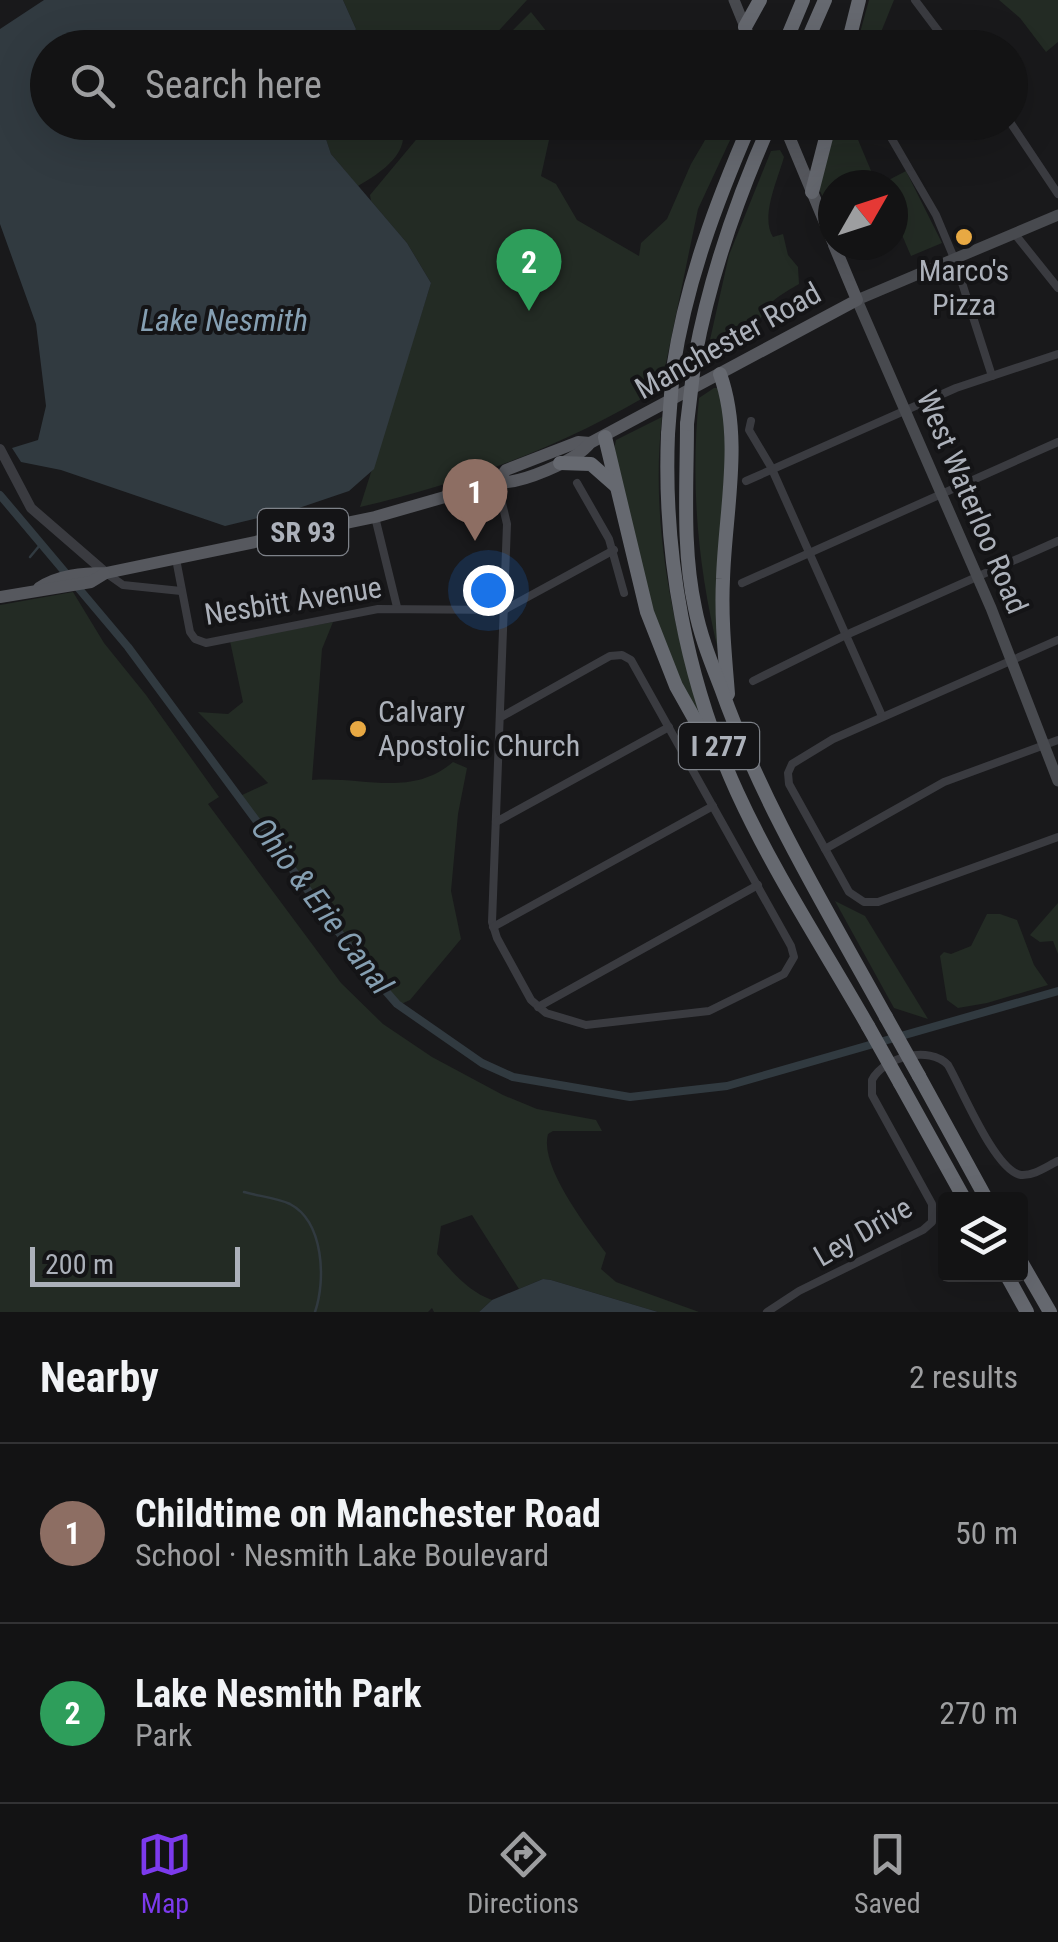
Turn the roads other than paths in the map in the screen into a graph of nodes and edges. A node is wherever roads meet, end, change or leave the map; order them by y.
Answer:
1 (734, 0) edge
2 (760, 0) edge
3 (803, 0) edge
4 (825, 0) edge
5 (859, 0) edge
6 (915, 0) edge
7 (744, 27) junction
8 (745, 30) edge
9 (790, 30) edge
10 (812, 30) edge
11 (852, 30) edge
12 (937, 30) edge
13 (744, 140) edge
14 (773, 140) edge
15 (787, 140) edge
16 (825, 140) edge
17 (892, 140) edge
18 (1022, 140) edge
19 (812, 192) junction
20 (1058, 194) edge
21 (818, 206) edge
22 (1058, 215) edge
23 (1014, 233) junction
24 (954, 258) junction
25 (841, 260) edge
26 (1058, 288) edge
27 (857, 300) junction
28 (1058, 354) edge
29 (720, 374) junction
30 (992, 376) junction
31 (904, 410) junction
32 (751, 421) dead end
33 (605, 437) junction
34 (1058, 442) edge
35 (590, 444) junction
36 (1, 451) edge
37 (560, 463) junction
38 (771, 467) junction
39 (746, 481) dead end
40 (498, 482) junction
41 (578, 483) dead end
42 (617, 487) junction
43 (941, 496) junction
44 (375, 517) junction
45 (1058, 541) edge
46 (614, 550) junction
47 (809, 551) junction
48 (176, 559) junction
49 (106, 573) junction
50 (977, 578) junction
51 (742, 583) dead end
52 (182, 592) junction
53 (624, 592) dead end
54 (0, 597) edge
55 (397, 607) junction
56 (504, 610) junction
57 (846, 635) junction
58 (1058, 640) edge
59 (1013, 661) junction
60 (753, 681) dead end
61 (730, 715) junction
62 (501, 716) junction
63 (882, 716) junction
64 (670, 727) junction
65 (1052, 742) edge
66 (1058, 781) edge
67 (735, 788) junction
68 (714, 806) junction
69 (496, 822) junction
70 (1058, 837) edge
71 (825, 848) junction
72 (758, 885) junction
73 (493, 927) junction
74 (538, 1007) junction
75 (1058, 1161) edge
76 (961, 1192) edge
77 (983, 1192) edge
78 (1028, 1274) edge
79 (1010, 1282) edge
80 (767, 1312) edge
81 (1027, 1312) edge
82 (1050, 1312) edge

1 - 7 main road
2 - 7 highway
3 - 9 highway
4 - 10 highway
5 - 11 highway
6 - 12 street
7 - 8 main road
13 - 67 highway, I 277, bridge
14 - 61 highway, I 277, bridge
15 - 19 main road, West Waterloo Road
16 - 19 highway
17 - 24 street
18 - 20 street
19 - 21 main road, West Waterloo Road
22 - 23 main road, Manchester Road / SR 93
23 - 24 main road, Manchester Road / SR 93
23 - 26 street
24 - 27 main road, Manchester Road / SR 93
24 - 30 street
25 - 27 main road, West Waterloo Road
27 - 29 main road, Manchester Road / SR 93
27 - 31 main road, West Waterloo Road
28 - 30 street
29 - 33 main road, Manchester Road / SR 93
29 - 61 highway
30 - 31 street
31 - 38 street
31 - 43 main road, West Waterloo Road
32 - 38 street
33 - 35 main road, Manchester Road / SR 93
33 - 42 highway
34 - 43 street
35 - 37 main road, Manchester Road / SR 93
35 - 40 main road, Manchester Road / SR 93
36 - 49 street
37 - 40 main road, Manchester Road / SR 93
37 - 42 highway
38 - 39 street
38 - 47 street
40 - 44 main road, Manchester Road / SR 93
40 - 56 street
41 - 46 street
42 - 67 highway
43 - 47 street
43 - 50 main road, West Waterloo Road
44 - 48 main road, Manchester Road / SR 93
44 - 55 street
45 - 50 street
46 - 53 street
46 - 56 street
47 - 51 street
47 - 57 street
48 - 49 main road, Manchester Road / SR 93
48 - 52 street, Nesbitt Avenue
49 - 52 street, Nesbitt Avenue
49 - 54 main road, Manchester Road / SR 93
50 - 57 street
50 - 59 main road, West Waterloo Road
52 - 55 street, Nesbitt Avenue
55 - 56 street, Nesbitt Avenue
56 - 62 street
57 - 60 street
57 - 63 street
58 - 59 street
59 - 63 street
59 - 65 main road, West Waterloo Road
61 - 77 highway, I 277, bridge
62 - 64 street
62 - 69 street
63 - 71 street
64 - 68 street
64 - 69 street
65 - 66 main road, West Waterloo Road
65 - 71 street
67 - 76 highway, I 277, bridge
68 - 72 street
68 - 73 street
69 - 73 street
70 - 71 street
72 - 74 street
72 - 74 street
73 - 74 street
75 - 80 street, Ley Drive
78 - 82 highway
79 - 81 highway

